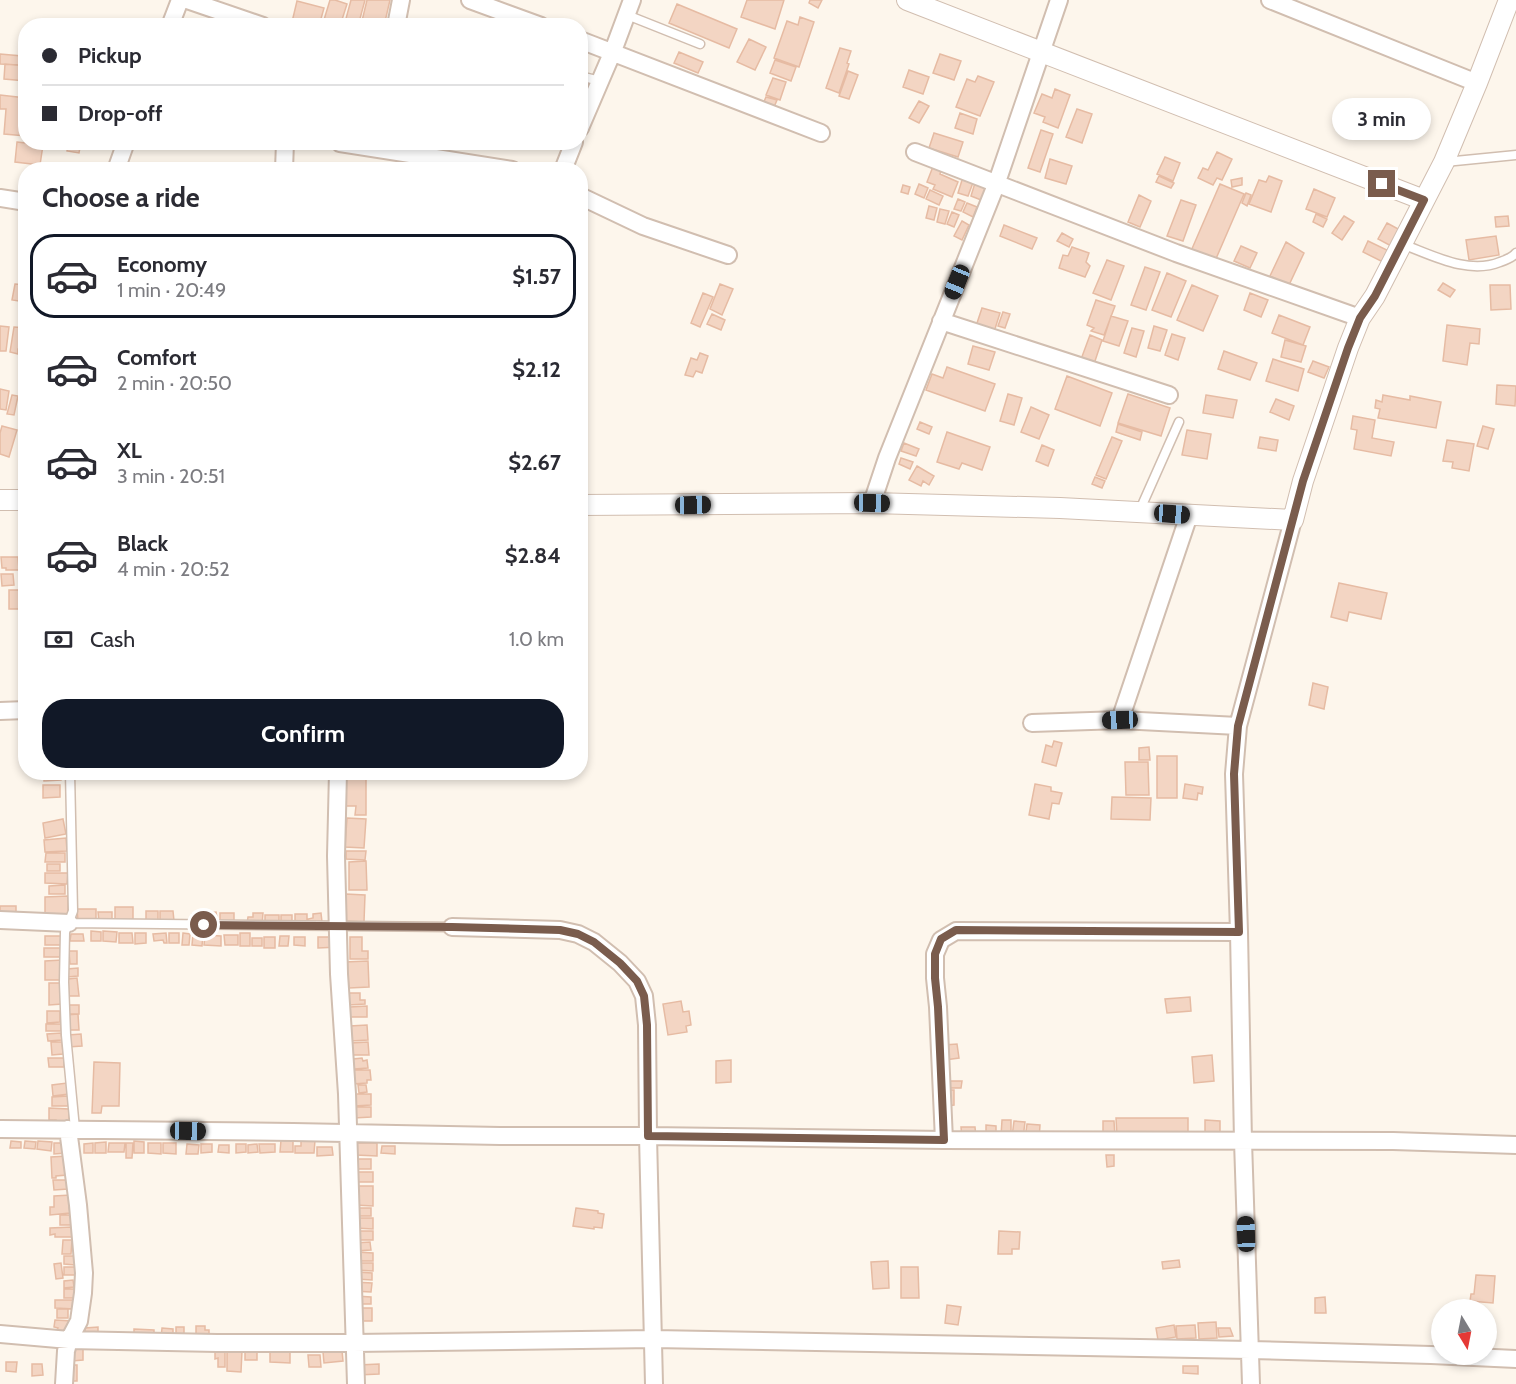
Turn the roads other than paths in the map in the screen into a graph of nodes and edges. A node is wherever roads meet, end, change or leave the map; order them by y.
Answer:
1 (180, 0) edge
2 (187, 0) edge
3 (401, 0) edge
4 (470, 0) edge
5 (907, 0) edge
6 (1059, 0) edge
7 (1270, 0) edge
8 (1509, 0) edge
9 (630, 8) edge
10 (173, 18) edge
11 (240, 18) edge
12 (398, 18) edge
13 (519, 18) edge
14 (588, 43) edge
15 (700, 44) dead end
16 (614, 51) junction
17 (1041, 52) junction
18 (588, 78) edge
19 (600, 81) junction
20 (1478, 83) junction
21 (588, 109) edge
22 (821, 133) dead end
23 (385, 150) edge
24 (915, 152) dead end
25 (1516, 155) edge
26 (461, 162) edge
27 (1444, 162) junction
28 (996, 185) junction
29 (0, 198) edge
30 (588, 199) edge
31 (1424, 200) junction
32 (18, 201) edge
33 (1402, 244) junction
34 (1516, 253) edge
35 (728, 255) dead end
36 (1360, 318) junction
37 (941, 321) junction
38 (1169, 395) dead end
39 (1179, 422) dead end
40 (0, 500) edge
41 (18, 501) edge
42 (872, 503) junction
43 (588, 505) edge
44 (1139, 512) junction
45 (1189, 515) junction
46 (1293, 520) junction
47 (18, 710) edge
48 (0, 711) edge
49 (1120, 720) junction
50 (1032, 723) dead end
51 (1238, 726) junction
52 (70, 780) edge
53 (338, 780) edge
54 (0, 920) edge
55 (69, 923) junction
56 (338, 926) junction
57 (452, 927) joint
58 (1239, 932) junction
59 (0, 1129) edge
60 (72, 1129) junction
61 (348, 1134) junction
62 (648, 1136) junction
63 (944, 1140) junction
64 (1243, 1141) junction
65 (1516, 1145) edge
66 (0, 1334) edge
67 (654, 1339) junction
68 (69, 1340) junction
69 (354, 1343) junction
70 (1250, 1350) junction
71 (1516, 1359) edge
72 (64, 1384) edge
73 (356, 1384) edge
74 (654, 1384) edge
75 (1251, 1384) edge

1 - 10 street
2 - 11 street
3 - 12 street
4 - 13 street
5 - 17 street
6 - 17 street
7 - 20 street
8 - 20 street
9 - 15 lane
9 - 16 street
14 - 16 street
16 - 19 street
16 - 22 street
17 - 28 street
17 - 31 street
18 - 19 lane
19 - 21 street
20 - 27 street
23 - 26 street
24 - 28 street
25 - 27 lane
27 - 31 street
28 - 36 street
28 - 37 street
29 - 32 street
30 - 35 street
31 - 33 street
33 - 34 lane
33 - 36 street
36 - 46 street
37 - 38 street
37 - 42 street
39 - 44 lane
40 - 41 street
42 - 43 street
42 - 44 street
44 - 45 street
45 - 46 street
45 - 49 street
46 - 51 street
47 - 48 street
49 - 50 street
49 - 51 street
51 - 58 street
52 - 55 lane
53 - 56 street
54 - 55 street
55 - 56 lane
55 - 60 lane
56 - 57 lane
56 - 61 street
57 - 62 street
58 - 63 street
58 - 64 street
59 - 60 street
60 - 61 street
60 - 68 street
61 - 62 street
61 - 69 street
62 - 63 street
62 - 67 street
63 - 64 street
64 - 65 street
64 - 70 street
66 - 68 street
67 - 69 street
67 - 70 street
67 - 74 street
68 - 69 street
68 - 72 street
69 - 73 street
70 - 71 street
70 - 75 street

